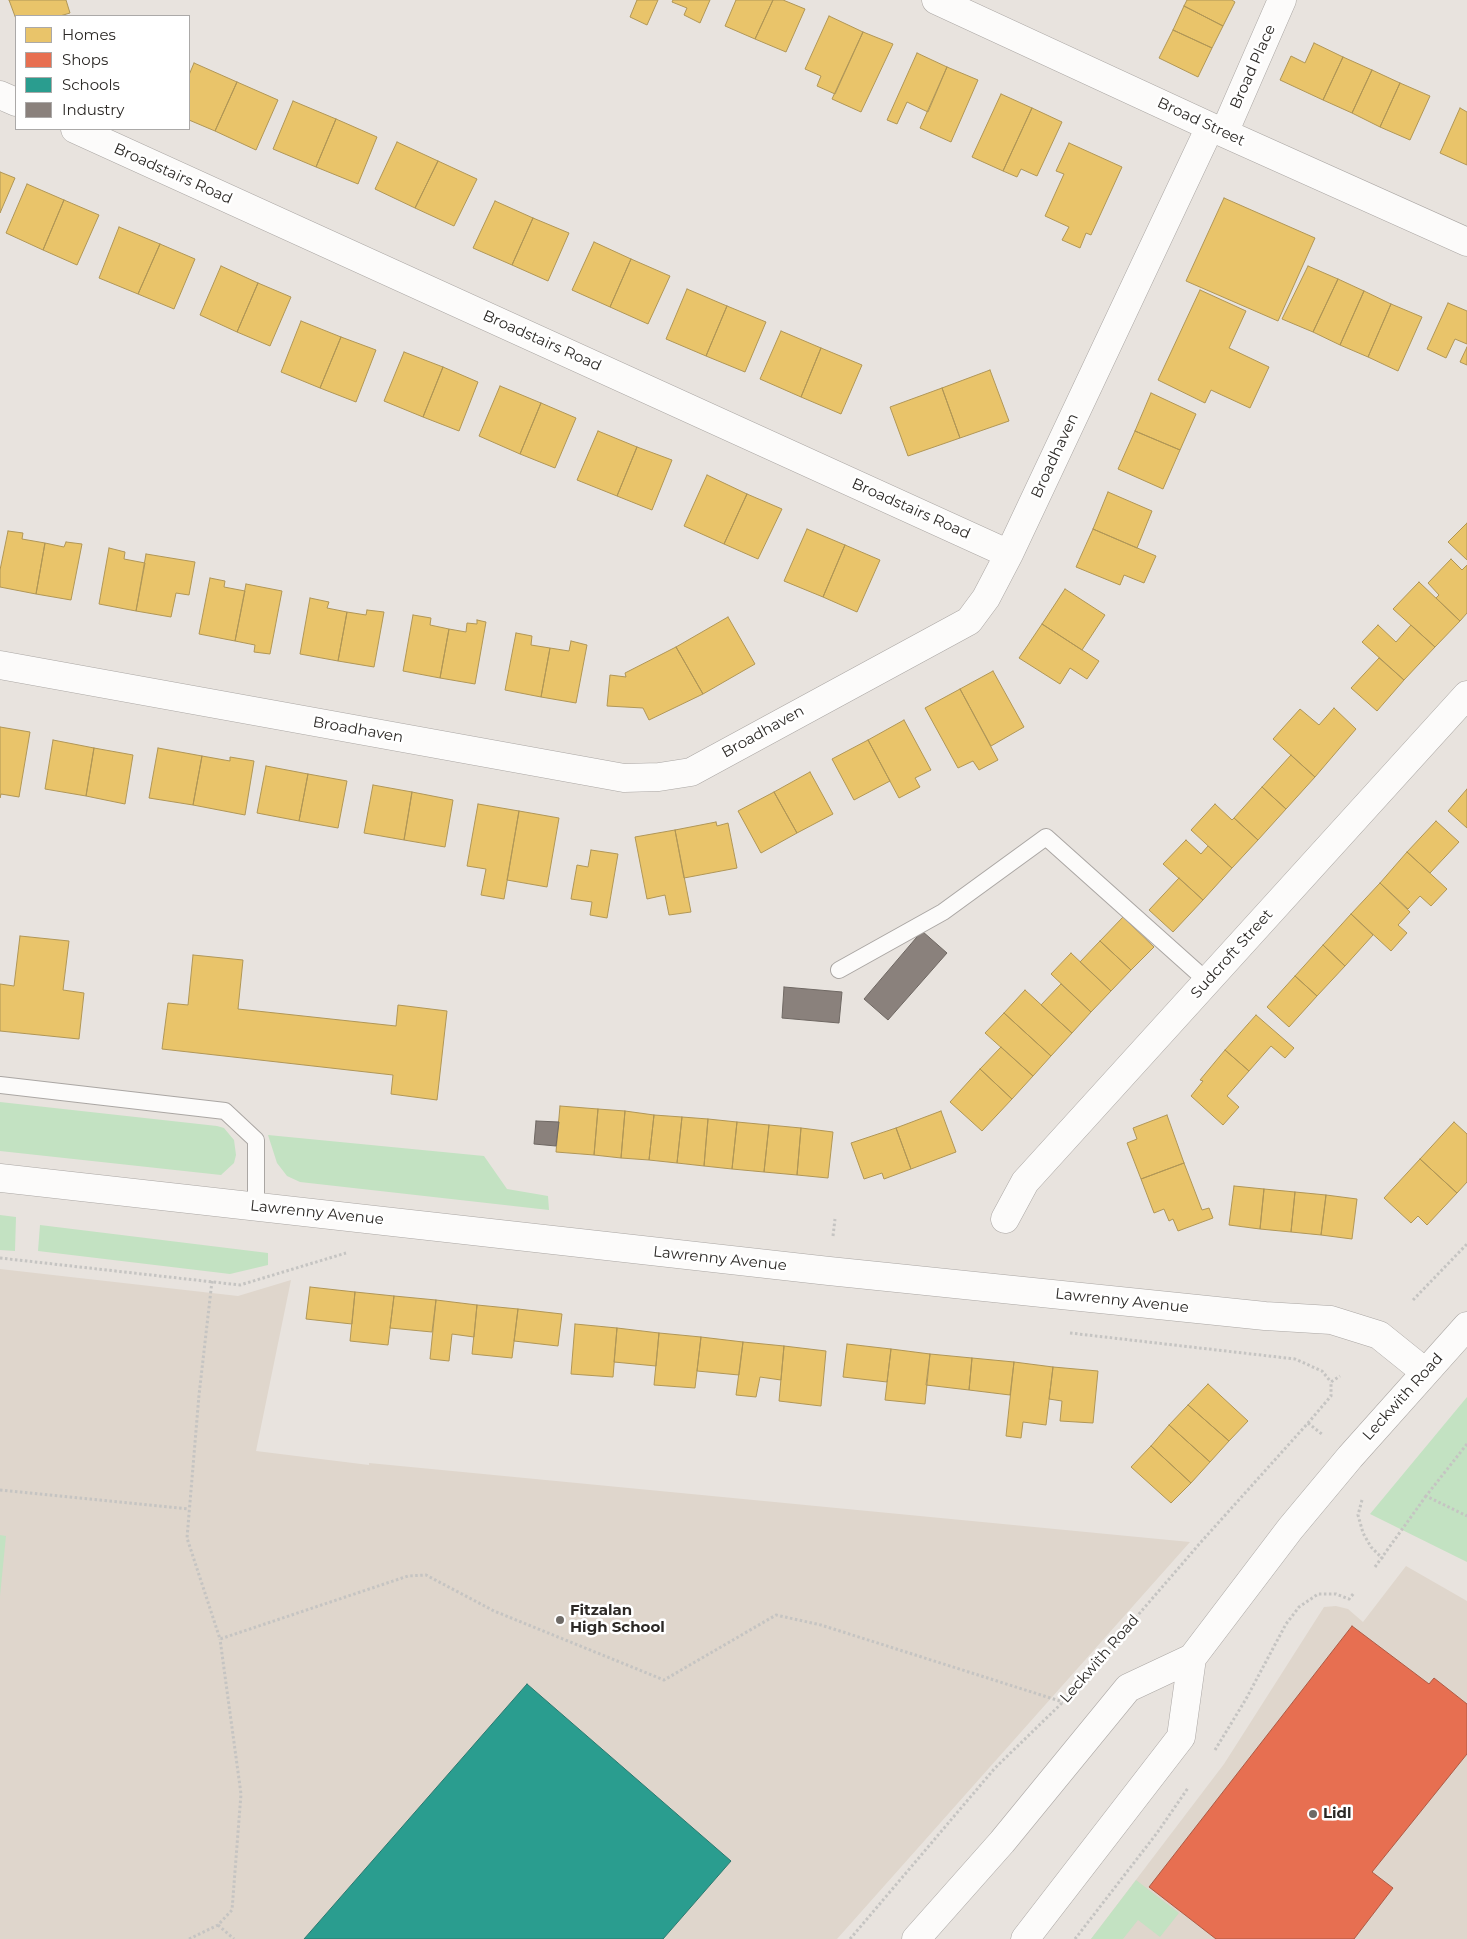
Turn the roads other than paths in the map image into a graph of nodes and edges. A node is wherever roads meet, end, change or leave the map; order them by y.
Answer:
1 (936, 0) edge
2 (1282, 0) edge
3 (0, 95) edge
4 (15, 102) edge
5 (77, 130) edge
6 (1217, 130) junction
7 (1467, 242) edge
8 (1009, 554) junction
9 (0, 665) edge
10 (1467, 695) edge
11 (839, 970) dead end
12 (1207, 981) junction
13 (0, 1085) edge
14 (0, 1178) edge
15 (256, 1206) junction
16 (1005, 1219) dead end
17 (1467, 1326) edge
18 (1426, 1372) junction
19 (1192, 1658) junction
20 (916, 1939) edge
21 (1025, 1939) edge

1 - 6 street, Broad Street
2 - 6 street, Broad Place
3 - 4 street
5 - 8 street, Broadstairs Road
6 - 7 street, Broad Street
6 - 8 street, Broadhaven
8 - 9 street, Broadhaven
10 - 12 street, Sudcroft Street
11 - 12 lane
12 - 16 street, Sudcroft Street
13 - 15 lane
14 - 15 street, Lawrenny Avenue
15 - 18 street, Lawrenny Avenue
17 - 18 street, Leckwith Road
18 - 19 street, Leckwith Road
19 - 20 street, Leckwith Road
19 - 21 street, Leckwith Road

